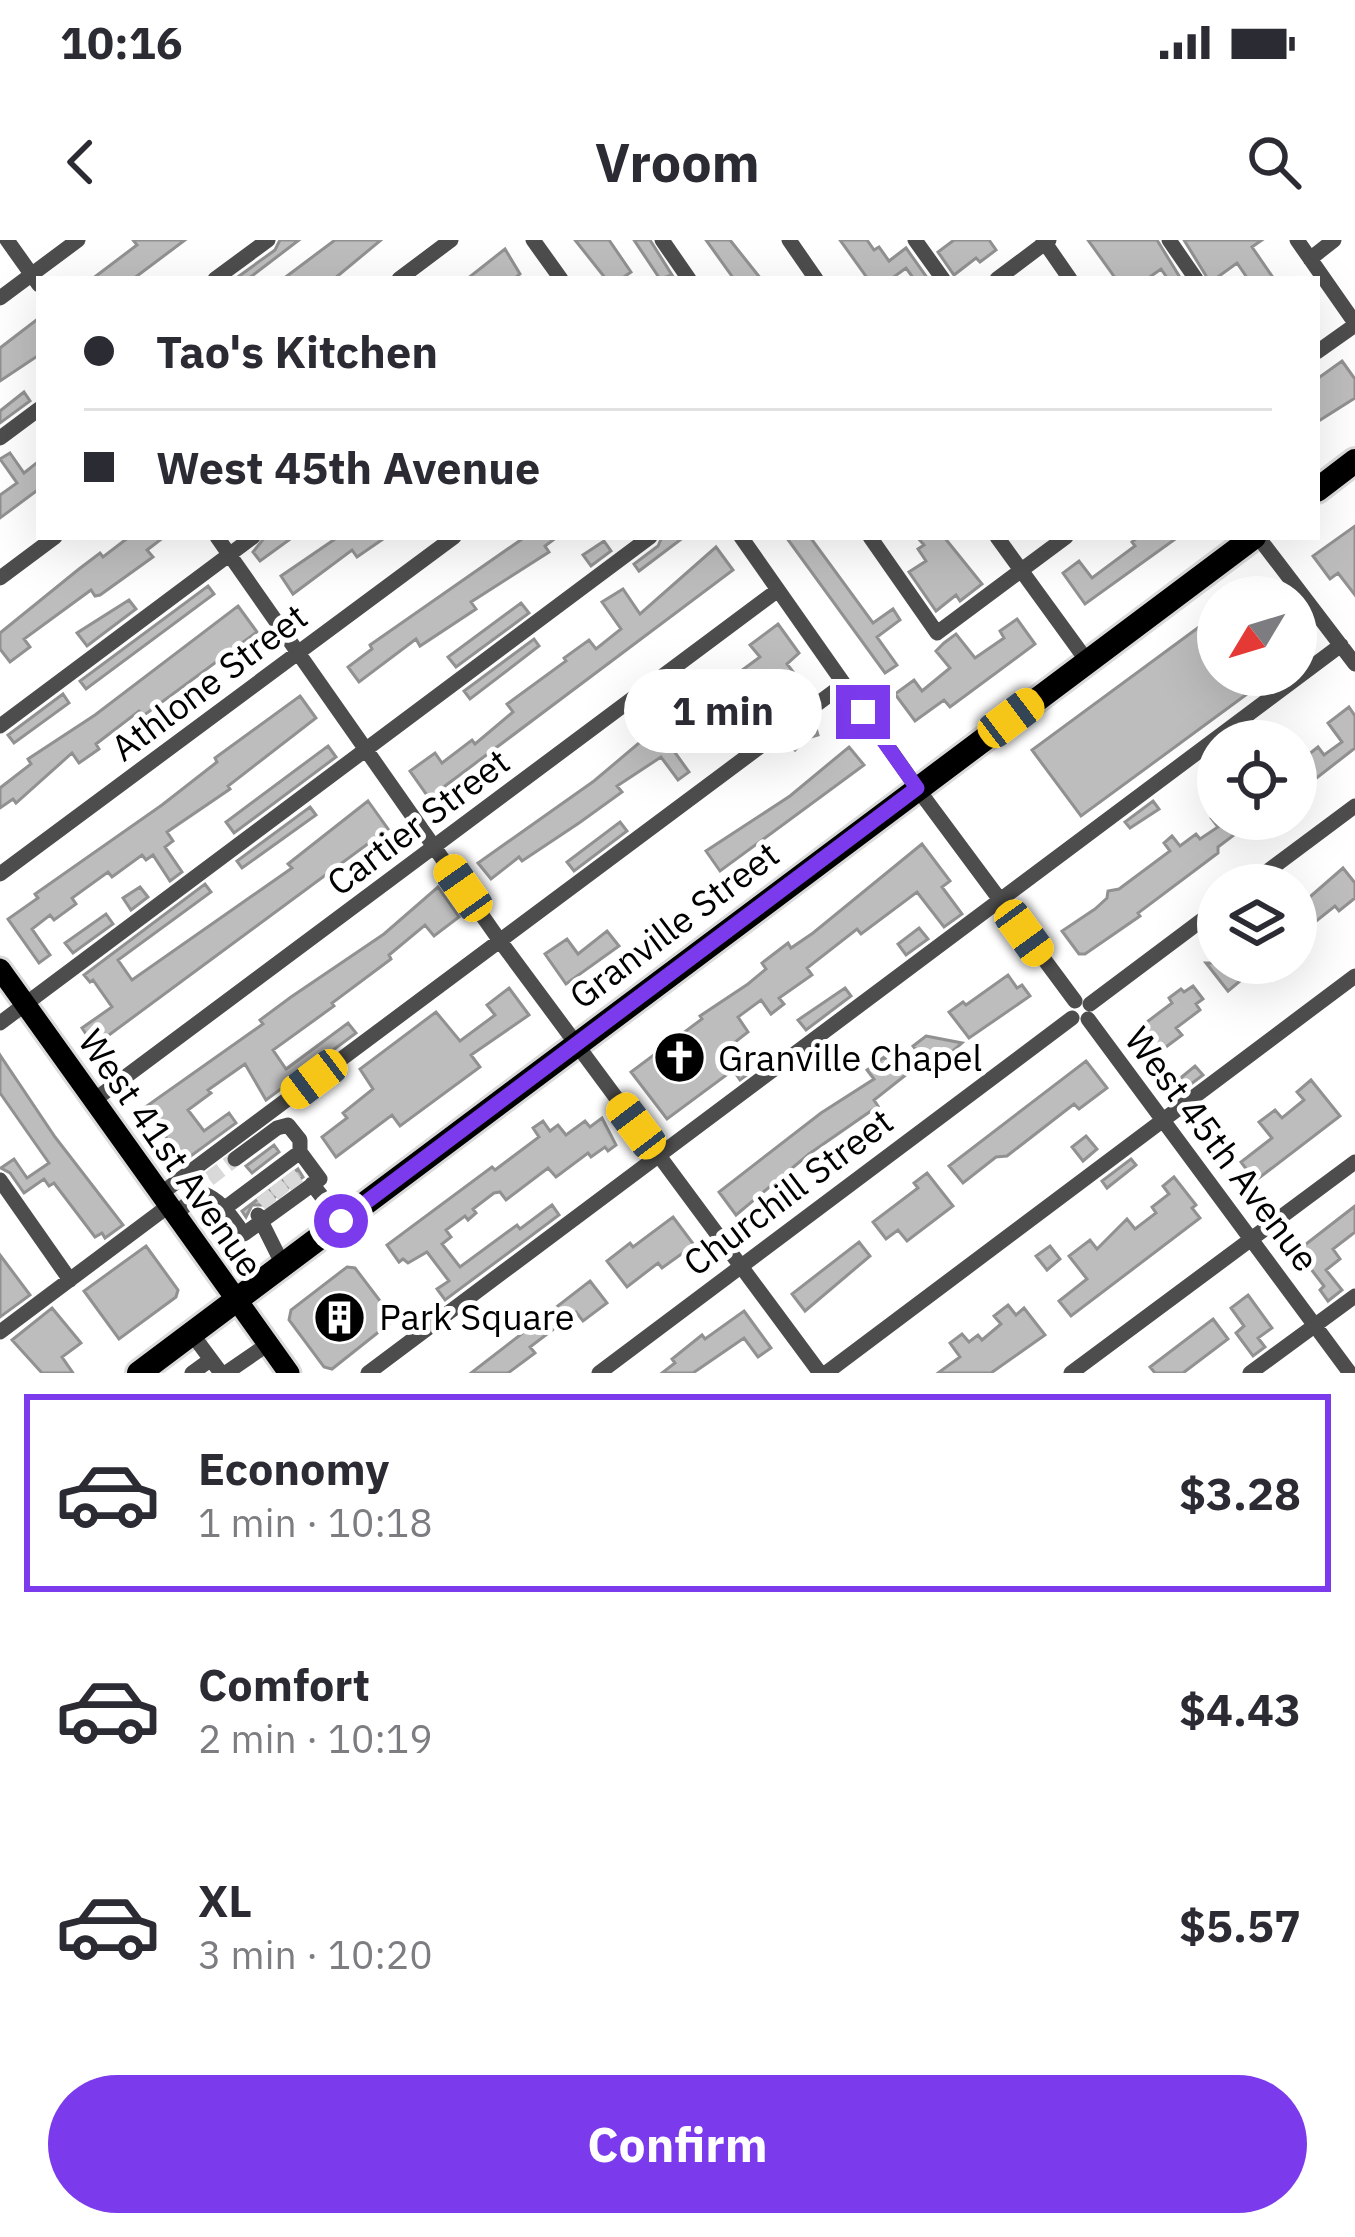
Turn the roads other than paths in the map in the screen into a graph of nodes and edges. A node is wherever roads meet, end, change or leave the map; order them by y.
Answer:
1 (7, 240) edge
2 (79, 240) edge
3 (268, 240) edge
4 (451, 240) edge
5 (533, 240) edge
6 (662, 240) edge
7 (789, 240) edge
8 (915, 240) edge
9 (1169, 240) edge
10 (1297, 240) edge
11 (1334, 240) edge
12 (1046, 241) edge
13 (1310, 259) junction
14 (39, 276) edge
15 (219, 276) edge
16 (403, 276) edge
17 (559, 276) edge
18 (687, 276) edge
19 (814, 276) edge
20 (941, 276) edge
21 (1001, 276) edge
22 (1068, 276) edge
23 (1194, 276) edge
24 (35, 280) edge
25 (0, 298) edge
26 (1355, 324) edge
27 (1320, 350) edge
28 (36, 411) edge
29 (0, 438) edge
30 (1355, 461) edge
31 (1320, 488) edge
32 (51, 540) edge
33 (219, 540) edge
34 (249, 540) edge
35 (450, 540) edge
36 (646, 540) edge
37 (743, 540) edge
38 (872, 540) edge
39 (999, 540) edge
40 (1062, 540) edge
41 (1252, 540) edge
42 (1258, 540) edge
43 (230, 555) junction
44 (1022, 573) junction
45 (0, 578) edge
46 (778, 590) junction
47 (1341, 645) junction
48 (298, 653) junction
49 (1087, 662) junction
50 (1355, 664) edge
51 (844, 684) junction
52 (0, 726) edge
53 (367, 750) junction
54 (917, 788) junction
55 (1355, 806) edge
56 (435, 848) junction
57 (1277, 864) edge
58 (0, 874) edge
59 (1000, 901) junction
60 (1197, 924) edge
61 (500, 941) junction
62 (0, 970) edge
63 (1355, 976) edge
64 (25, 1005) junction
65 (1081, 1011) junction
66 (0, 1023) edge
67 (575, 1044) junction
68 (93, 1101) junction
69 (1162, 1120) junction
70 (299, 1152) junction
71 (658, 1156) junction
72 (236, 1160) tunnel mouth
73 (1355, 1162) edge
74 (0, 1180) edge
75 (275, 1193) junction
76 (167, 1206) junction
77 (224, 1208) junction
78 (341, 1221) junction
79 (1251, 1239) junction
80 (284, 1265) junction
81 (740, 1266) junction
82 (70, 1280) junction
83 (1355, 1296) edge
84 (236, 1301) junction
85 (1315, 1326) junction
86 (0, 1332) edge
87 (192, 1334) junction
88 (268, 1344) junction
89 (154, 1369) edge
90 (219, 1369) edge
91 (192, 1373) edge
92 (289, 1373) edge
93 (368, 1373) edge
94 (599, 1373) edge
95 (823, 1373) edge
96 (1070, 1373) edge
97 (1250, 1373) edge
98 (1350, 1373) edge

1 - 24 street
2 - 14 street
3 - 15 street
4 - 16 street
5 - 17 street
6 - 18 street
7 - 19 street
8 - 20 street
9 - 23 street
10 - 13 street
11 - 13 street
12 - 21 street
12 - 22 street
13 - 26 street
24 - 25 street
26 - 27 street
28 - 29 street
30 - 31 highway
32 - 45 street
33 - 43 street
34 - 43 street
35 - 48 street, Athlone Street
36 - 53 street
37 - 46 street, West 45th Avenue
38 - 44 street
39 - 44 street
40 - 44 street
41 - 49 highway, Granville Street
42 - 47 street
43 - 48 street
43 - 52 street
44 - 49 street
46 - 51 street, West 45th Avenue
46 - 56 street, Cartier Street
47 - 50 street
47 - 59 street
48 - 53 street
48 - 58 street, Athlone Street
49 - 54 highway, Granville Street
51 - 54 street, West 45th Avenue
51 - 61 street
53 - 56 street
53 - 64 street
54 - 59 street, West 45th Avenue
54 - 67 highway, Granville Street
55 - 57 street
56 - 61 street
56 - 68 street, Cartier Street
59 - 65 street, West 45th Avenue
59 - 71 street
60 - 65 street, Churchill Street
61 - 67 street
61 - 76 street
62 - 64 main road, West 41st Avenue
63 - 69 street
64 - 66 street
64 - 68 main road, West 41st Avenue
65 - 69 street, West 45th Avenue
65 - 81 street, Churchill Street
67 - 71 street
67 - 78 highway, Granville Street
68 - 76 main road, West 41st Avenue
69 - 79 street, West 45th Avenue
69 - 95 street
70 - 72 street
70 - 75 street
70 - 75 street
71 - 81 street
71 - 93 street
73 - 79 street
74 - 82 street
75 - 77 street
75 - 77 street
75 - 78 street
75 - 80 street
76 - 77 street
76 - 82 street
76 - 84 main road, West 41st Avenue
78 - 80 highway, Granville Street
79 - 85 street, West 45th Avenue
79 - 96 street
80 - 84 highway, Granville Street
81 - 94 street, Churchill Street
81 - 95 street
82 - 86 street
83 - 85 street
84 - 87 highway, Granville Street
84 - 88 main road, West 41st Avenue
85 - 97 street
85 - 98 street, West 45th Avenue
87 - 89 highway, Granville Street
87 - 90 street
88 - 90 street
88 - 92 main road, West 41st Avenue
90 - 91 street

